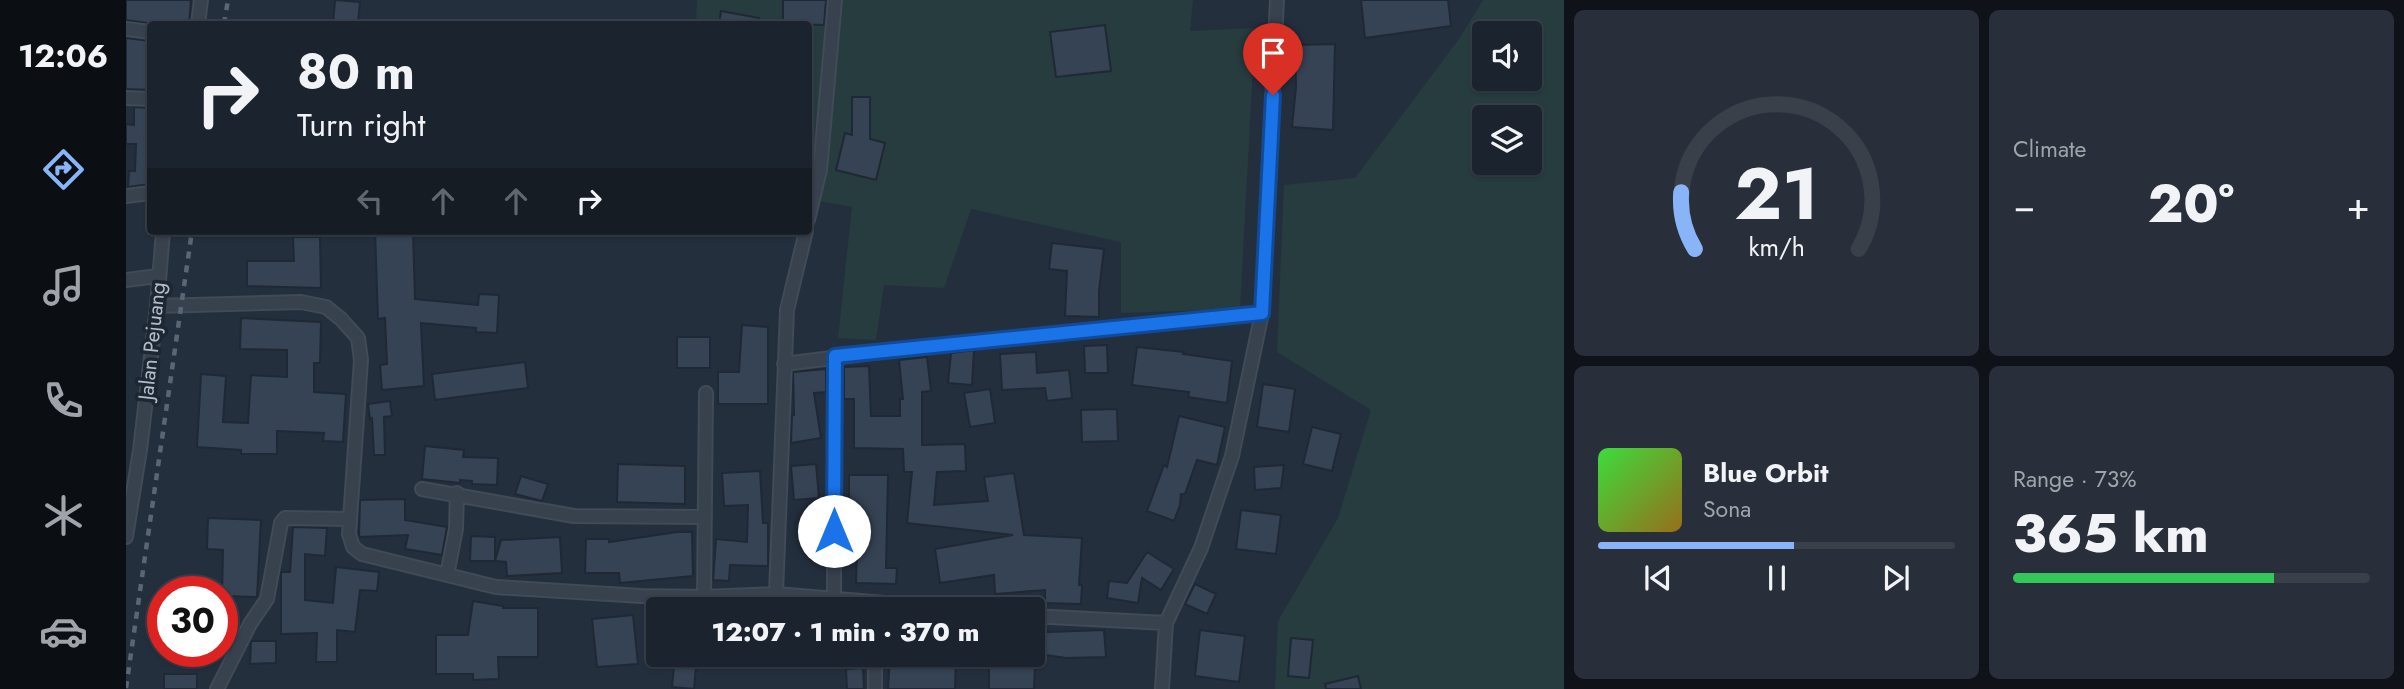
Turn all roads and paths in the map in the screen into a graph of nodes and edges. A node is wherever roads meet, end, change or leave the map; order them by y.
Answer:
1 (201, 0) edge
2 (835, 0) edge
3 (1277, 0) edge
4 (198, 21) edge
5 (126, 29) edge
6 (147, 32) edge
7 (126, 98) edge
8 (147, 99) edge
9 (147, 193) edge
10 (126, 196) edge
11 (812, 203) edge
12 (163, 235) edge
13 (805, 235) edge
14 (158, 276) junction
15 (126, 280) edge
16 (157, 306) junction
17 (1262, 313) junction
18 (835, 356) junction
19 (784, 363) junction
20 (706, 393) dead end
21 (140, 450) junction
22 (126, 451) edge
23 (422, 489) dead end
24 (457, 493) junction
25 (705, 517) junction
26 (350, 519) junction
27 (126, 537) edge
28 (447, 575) junction
29 (776, 594) junction
30 (704, 597) junction
31 (834, 597) joint
32 (1045, 617) edge
33 (1166, 623) junction
34 (875, 667) edge
35 (217, 689) edge
36 (875, 689) edge
37 (1162, 689) edge

1 - 4 street
2 - 11 street
3 - 17 street
5 - 6 street
7 - 8 street
9 - 10 street
12 - 14 street, Jalan Pejuang
13 - 19 street
14 - 15 street
14 - 16 street, Jalan Pejuang
16 - 21 street, Jalan Pejuang
16 - 26 street
17 - 18 street
17 - 33 street
18 - 19 street
18 - 31 street
19 - 29 street
20 - 25 street
21 - 22 street
21 - 27 street, Jalan Pejuang
23 - 24 street
24 - 25 street
24 - 28 street
25 - 30 street
26 - 28 street
26 - 35 street
28 - 30 street
29 - 30 street
29 - 31 street
32 - 33 street
33 - 37 street
34 - 36 street

